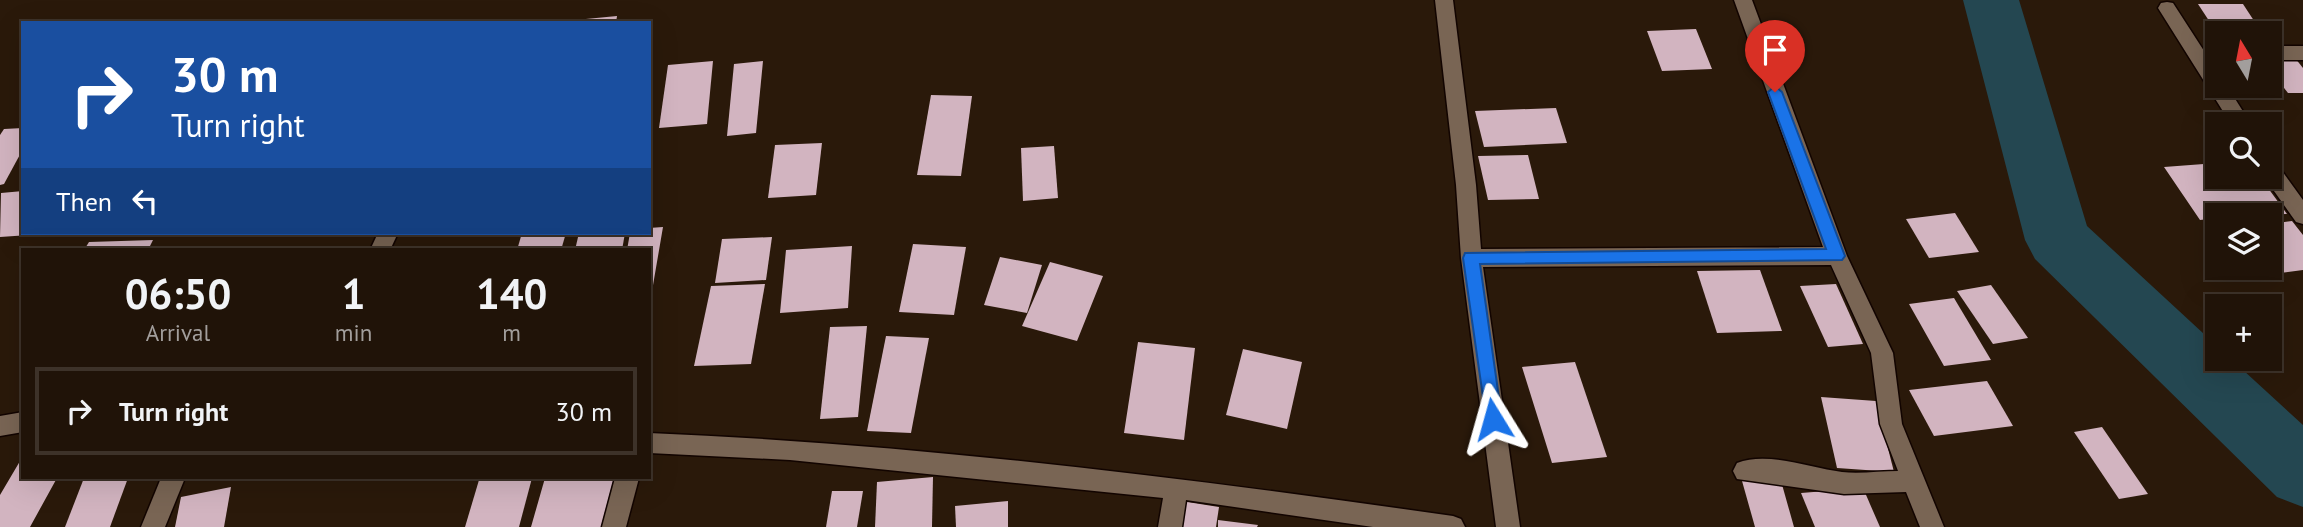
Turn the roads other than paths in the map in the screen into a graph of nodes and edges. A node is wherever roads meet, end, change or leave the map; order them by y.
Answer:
1 (1444, 0) edge
2 (1743, 0) edge
3 (2167, 8) dead end
4 (2196, 53) junction
5 (2205, 53) edge
6 (2282, 53) edge
7 (2303, 53) edge
8 (2233, 112) edge
9 (2282, 187) edge
10 (2303, 216) edge
11 (1837, 256) junction
12 (1471, 258) junction
13 (21, 422) edge
14 (0, 426) edge
15 (651, 443) edge
16 (1745, 471) dead end
17 (173, 479) edge
18 (627, 479) edge
19 (1913, 481) junction
20 (1176, 488) junction
21 (153, 527) edge
22 (614, 527) edge
23 (1170, 527) edge
24 (1453, 527) edge
25 (1508, 527) edge
26 (1932, 527) edge

1 - 12 street
2 - 11 street
3 - 4 street
4 - 5 street
4 - 8 street
6 - 7 street
9 - 10 street
11 - 12 street
11 - 19 street
12 - 25 street
13 - 14 street
15 - 20 street
16 - 19 street
17 - 21 street
18 - 22 street
19 - 26 street
20 - 23 street
20 - 24 street

